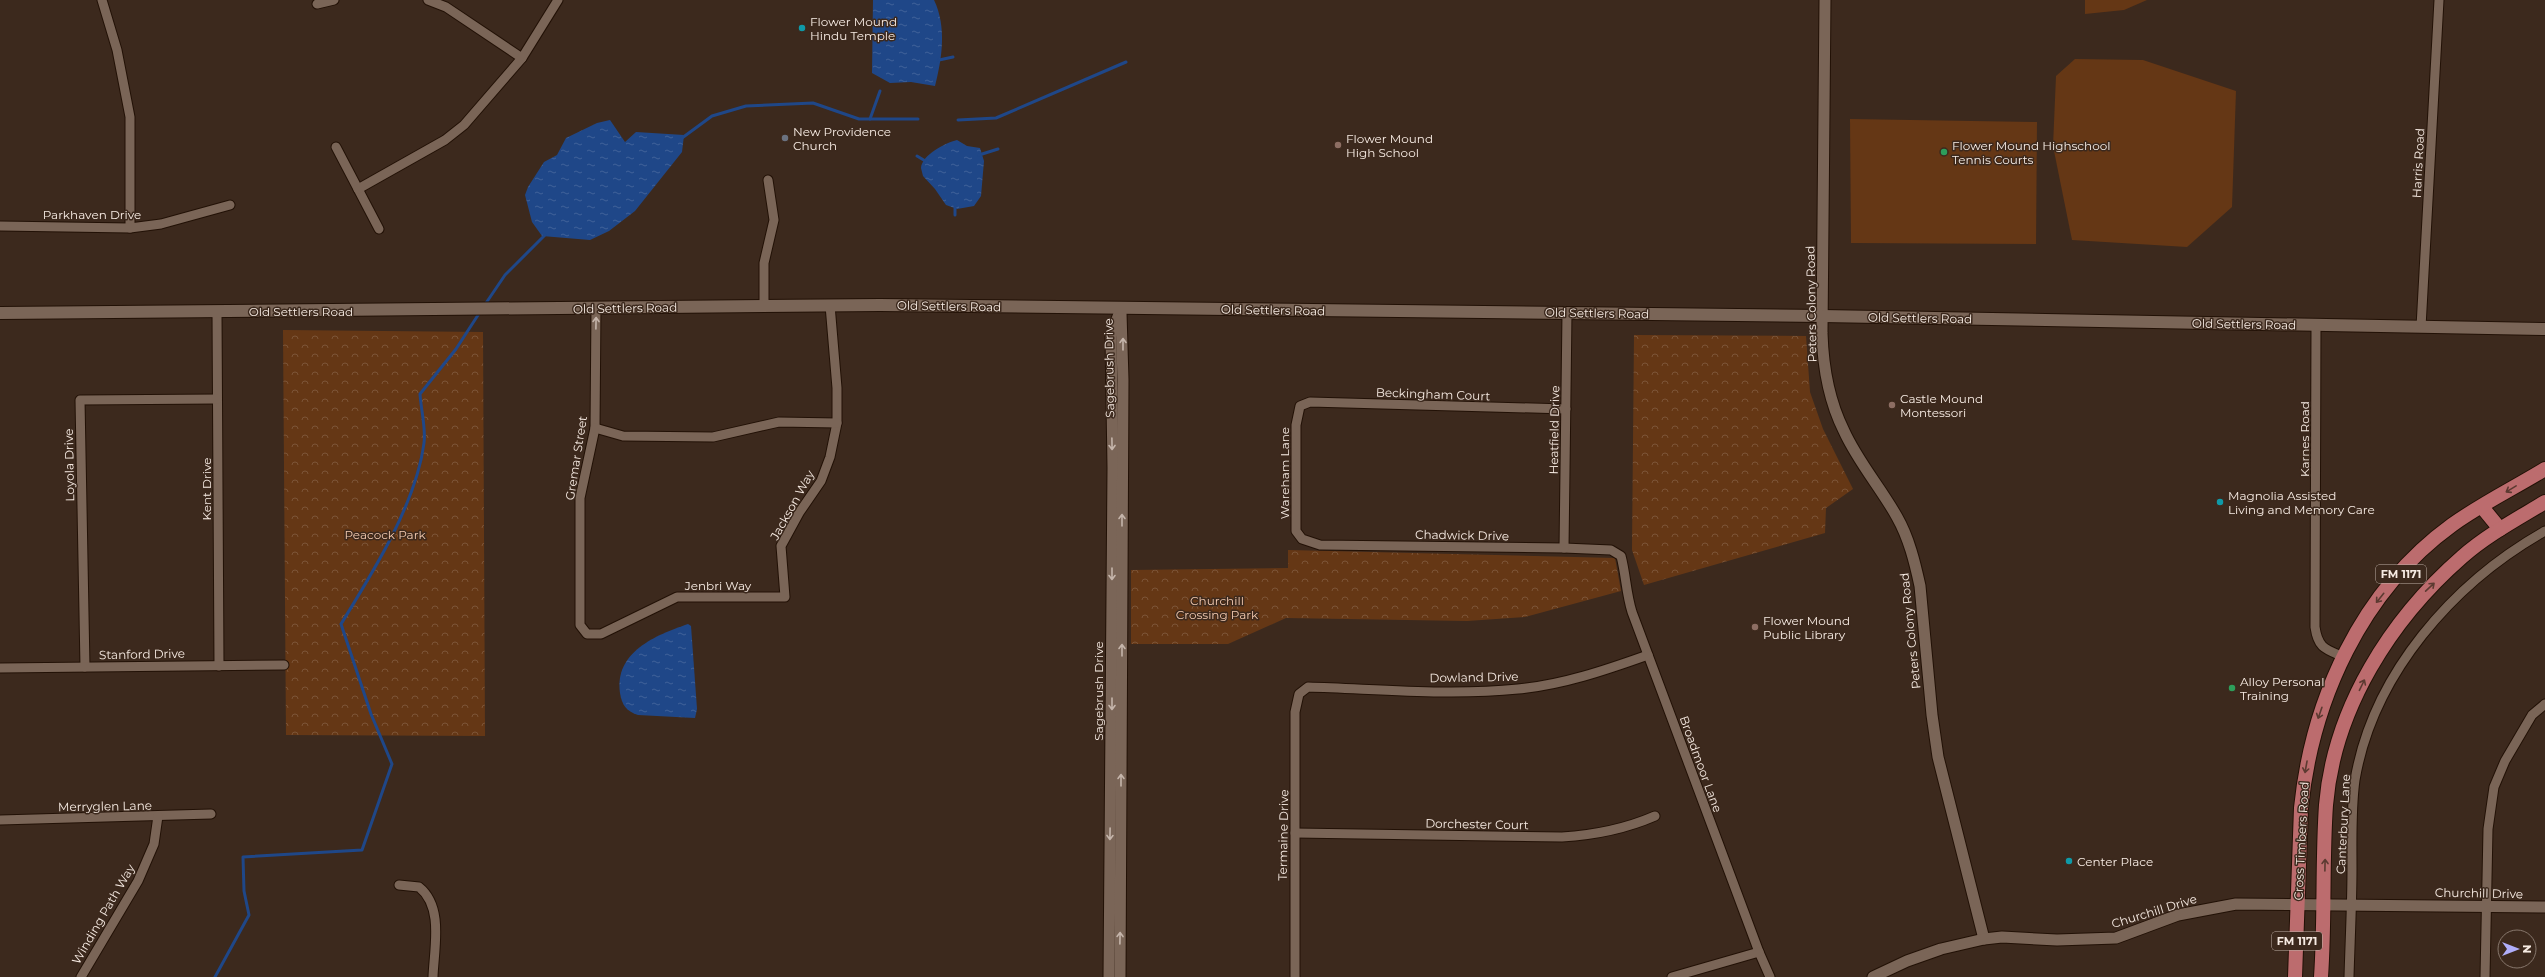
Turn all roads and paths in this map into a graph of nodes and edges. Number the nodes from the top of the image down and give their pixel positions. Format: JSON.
{"nodes":[{"id":1,"x":102,"y":0,"type":"edge"},
{"id":2,"x":334,"y":0,"type":"edge"},
{"id":3,"x":428,"y":0,"type":"edge"},
{"id":4,"x":558,"y":0,"type":"edge"},
{"id":5,"x":1825,"y":0,"type":"edge"},
{"id":6,"x":2439,"y":0,"type":"edge"},
{"id":7,"x":317,"y":4,"type":"dead end"},
{"id":8,"x":522,"y":58,"type":"junction"},
{"id":9,"x":336,"y":146,"type":"dead end"},
{"id":10,"x":768,"y":180,"type":"dead end"},
{"id":11,"x":358,"y":189,"type":"junction"},
{"id":12,"x":230,"y":205,"type":"dead end"},
{"id":13,"x":0,"y":226,"type":"edge"},
{"id":14,"x":130,"y":228,"type":"junction"},
{"id":15,"x":379,"y":229,"type":"dead end"},
{"id":16,"x":830,"y":305,"type":"junction"},
{"id":17,"x":764,"y":306,"type":"junction"},
{"id":18,"x":596,"y":308,"type":"junction"},
{"id":19,"x":1121,"y":308,"type":"junction"},
{"id":20,"x":217,"y":312,"type":"junction"},
{"id":21,"x":0,"y":313,"type":"edge"},
{"id":22,"x":1567,"y":313,"type":"junction"},
{"id":23,"x":1822,"y":316,"type":"junction"},
{"id":24,"x":2316,"y":325,"type":"junction"},
{"id":25,"x":2421,"y":327,"type":"junction"},
{"id":26,"x":2545,"y":329,"type":"edge"},
{"id":27,"x":217,"y":399,"type":"junction"},
{"id":28,"x":1300,"y":406,"type":"joint"},
{"id":29,"x":1566,"y":409,"type":"junction"},
{"id":30,"x":837,"y":423,"type":"junction"},
{"id":31,"x":595,"y":428,"type":"junction"},
{"id":32,"x":2545,"y":470,"type":"edge"},
{"id":33,"x":2545,"y":502,"type":"edge"},
{"id":34,"x":2482,"y":507,"type":"junction"},
{"id":35,"x":2500,"y":529,"type":"junction"},
{"id":36,"x":2545,"y":531,"type":"edge"},
{"id":37,"x":1302,"y":539,"type":"joint"},
{"id":38,"x":1564,"y":548,"type":"junction"},
{"id":39,"x":1621,"y":556,"type":"joint"},
{"id":40,"x":785,"y":597,"type":"joint"},
{"id":41,"x":587,"y":634,"type":"joint"},
{"id":42,"x":1648,"y":655,"type":"junction"},
{"id":43,"x":2344,"y":657,"type":"junction"},
{"id":44,"x":284,"y":665,"type":"dead end"},
{"id":45,"x":219,"y":666,"type":"junction"},
{"id":46,"x":85,"y":667,"type":"junction"},
{"id":47,"x":0,"y":668,"type":"edge"},
{"id":48,"x":1299,"y":694,"type":"joint"},
{"id":49,"x":2545,"y":704,"type":"edge"},
{"id":50,"x":1116,"y":738,"type":"junction"},
{"id":51,"x":211,"y":814,"type":"dead end"},
{"id":52,"x":158,"y":816,"type":"junction"},
{"id":53,"x":1655,"y":816,"type":"dead end"},
{"id":54,"x":0,"y":820,"type":"edge"},
{"id":55,"x":1295,"y":833,"type":"junction"},
{"id":56,"x":399,"y":885,"type":"dead end"},
{"id":57,"x":2298,"y":904,"type":"junction"},
{"id":58,"x":2324,"y":904,"type":"junction"},
{"id":59,"x":2352,"y":905,"type":"junction"},
{"id":60,"x":2487,"y":905,"type":"junction"},
{"id":61,"x":2545,"y":907,"type":"edge"},
{"id":62,"x":1984,"y":939,"type":"junction"},
{"id":63,"x":1759,"y":952,"type":"junction"},
{"id":64,"x":81,"y":977,"type":"edge"},
{"id":65,"x":433,"y":977,"type":"edge"},
{"id":66,"x":1109,"y":977,"type":"edge"},
{"id":67,"x":1120,"y":977,"type":"edge"},
{"id":68,"x":1295,"y":977,"type":"edge"},
{"id":69,"x":1672,"y":977,"type":"edge"},
{"id":70,"x":1770,"y":977,"type":"edge"},
{"id":71,"x":1873,"y":977,"type":"edge"},
{"id":72,"x":2295,"y":977,"type":"edge"},
{"id":73,"x":2321,"y":977,"type":"edge"},
{"id":74,"x":2349,"y":977,"type":"edge"},
{"id":75,"x":2485,"y":977,"type":"edge"}],
"edges":[{"from":1,"to":14,"type":"street"},
{"from":2,"to":7,"type":"street"},
{"from":3,"to":8,"type":"street"},
{"from":4,"to":8,"type":"street"},
{"from":5,"to":23,"type":"street","name":"Peters Colony Road"},
{"from":6,"to":25,"type":"street","name":"Harris Road"},
{"from":8,"to":11,"type":"street"},
{"from":9,"to":11,"type":"street"},
{"from":10,"to":17,"type":"street"},
{"from":11,"to":15,"type":"street"},
{"from":12,"to":14,"type":"street","name":"Parkhaven Drive"},
{"from":13,"to":14,"type":"street","name":"Parkhaven Drive"},
{"from":16,"to":17,"type":"main road","name":"Old Settlers Road"},
{"from":16,"to":19,"type":"main road","name":"Old Settlers Road"},
{"from":16,"to":30,"type":"street","name":"Jackson Way"},
{"from":17,"to":18,"type":"main road","name":"Old Settlers Road"},
{"from":18,"to":20,"type":"main road","name":"Old Settlers Road"},
{"from":31,"to":18,"type":"street","name":"Gremar Street","one_way":true},
{"from":19,"to":22,"type":"main road","name":"Old Settlers Road"},
{"from":19,"to":50,"type":"street","name":"Sagebrush Drive"},
{"from":20,"to":21,"type":"main road","name":"Old Settlers Road"},
{"from":20,"to":27,"type":"street","name":"Kent Drive"},
{"from":22,"to":23,"type":"main road","name":"Old Settlers Road"},
{"from":22,"to":29,"type":"street","name":"Heatfield Drive"},
{"from":23,"to":24,"type":"main road","name":"Old Settlers Road"},
{"from":23,"to":62,"type":"street","name":"Peters Colony Road"},
{"from":24,"to":25,"type":"main road","name":"Old Settlers Road"},
{"from":24,"to":43,"type":"street","name":"Karnes Road"},
{"from":25,"to":26,"type":"main road","name":"Old Settlers Road"},
{"from":27,"to":45,"type":"street","name":"Kent Drive"},
{"from":27,"to":46,"type":"street","name":"Loyola Drive"},
{"from":28,"to":29,"type":"street","name":"Beckingham Court"},
{"from":28,"to":37,"type":"street","name":"Wareham Lane"},
{"from":29,"to":38,"type":"street","name":"Heatfield Drive"},
{"from":30,"to":31,"type":"street"},
{"from":30,"to":40,"type":"street","name":"Jackson Way"},
{"from":31,"to":41,"type":"street","name":"Gremar Street"},
{"from":32,"to":34,"type":"main road","name":"Cross Timbers Road","number":"FM 1171","one_way":true},
{"from":33,"to":35,"type":"main road","name":"Cross Timbers Road","number":"FM 1171"},
{"from":34,"to":35,"type":"main road"},
{"from":34,"to":43,"type":"main road","name":"Cross Timbers Road","number":"FM 1171","one_way":true},
{"from":58,"to":35,"type":"main road","name":"Cross Timbers Road","number":"FM 1171","one_way":true},
{"from":36,"to":59,"type":"street","name":"Canterbury Lane"},
{"from":37,"to":38,"type":"street","name":"Chadwick Drive"},
{"from":38,"to":39,"type":"street","name":"Chadwick Drive"},
{"from":39,"to":42,"type":"street","name":"Broadmoor Lane"},
{"from":40,"to":41,"type":"street","name":"Jenbri Way"},
{"from":42,"to":48,"type":"street","name":"Dowland Drive"},
{"from":42,"to":63,"type":"street","name":"Broadmoor Lane"},
{"from":43,"to":57,"type":"main road","name":"Cross Timbers Road","number":"FM 1171","one_way":true},
{"from":44,"to":45,"type":"street","name":"Stanford Drive"},
{"from":45,"to":46,"type":"street","name":"Stanford Drive"},
{"from":46,"to":47,"type":"street","name":"Stanford Drive"},
{"from":48,"to":55,"type":"street","name":"Termaine Drive"},
{"from":49,"to":60,"type":"street"},
{"from":50,"to":66,"type":"street","name":"Sagebrush Drive","one_way":true},
{"from":67,"to":50,"type":"street","name":"Sagebrush Drive","one_way":true},
{"from":51,"to":52,"type":"street","name":"Merryglen Lane"},
{"from":52,"to":54,"type":"street","name":"Merryglen Lane"},
{"from":52,"to":64,"type":"street","name":"Winding Path Way"},
{"from":53,"to":55,"type":"street","name":"Dorchester Court"},
{"from":55,"to":68,"type":"street","name":"Termaine Drive"},
{"from":56,"to":65,"type":"street"},
{"from":57,"to":58,"type":"street","name":"Churchill Drive"},
{"from":57,"to":62,"type":"street","name":"Churchill Drive"},
{"from":57,"to":72,"type":"main road","name":"Cross Timbers Road","number":"FM 1171"},
{"from":58,"to":59,"type":"street","name":"Churchill Drive"},
{"from":58,"to":73,"type":"main road","name":"Cross Timbers Road","number":"FM 1171"},
{"from":59,"to":60,"type":"street","name":"Churchill Drive"},
{"from":59,"to":74,"type":"street","name":"Canterbury Lane"},
{"from":60,"to":61,"type":"street","name":"Churchill Drive"},
{"from":60,"to":75,"type":"street"},
{"from":62,"to":71,"type":"street","name":"Churchill Drive"},
{"from":63,"to":69,"type":"street"},
{"from":63,"to":70,"type":"street","name":"Broadmoor Lane"}]}
